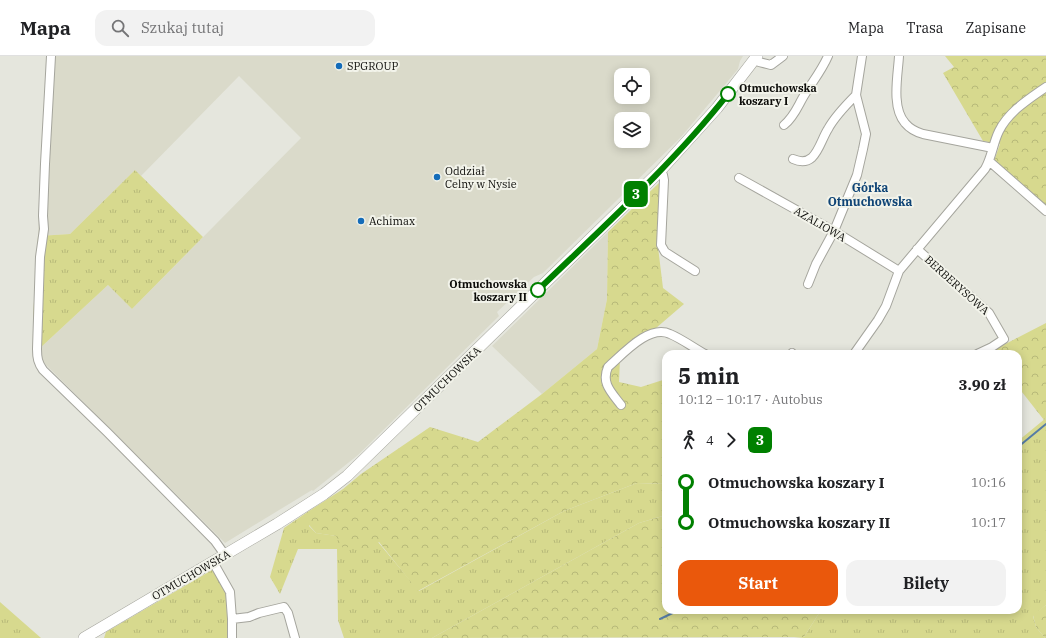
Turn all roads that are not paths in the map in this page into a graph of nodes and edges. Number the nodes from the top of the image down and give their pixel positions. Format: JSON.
{"nodes":[{"id":1,"x":51,"y":56,"type":"edge"},
{"id":2,"x":783,"y":56,"type":"edge"},
{"id":3,"x":828,"y":56,"type":"edge"},
{"id":4,"x":862,"y":56,"type":"edge"},
{"id":5,"x":899,"y":56,"type":"edge"},
{"id":6,"x":756,"y":57,"type":"edge"},
{"id":7,"x":1046,"y":87,"type":"edge"},
{"id":8,"x":856,"y":95,"type":"junction"},
{"id":9,"x":784,"y":125,"type":"dead end"},
{"id":10,"x":993,"y":148,"type":"junction"},
{"id":11,"x":793,"y":159,"type":"dead end"},
{"id":12,"x":989,"y":161,"type":"junction"},
{"id":13,"x":660,"y":171,"type":"junction"},
{"id":14,"x":739,"y":178,"type":"dead end"},
{"id":15,"x":1046,"y":211,"type":"edge"},
{"id":16,"x":834,"y":231,"type":"junction"},
{"id":17,"x":917,"y":249,"type":"junction"},
{"id":18,"x":696,"y":271,"type":"dead end"},
{"id":19,"x":899,"y":271,"type":"junction"},
{"id":20,"x":808,"y":284,"type":"dead end"},
{"id":21,"x":698,"y":350,"type":"edge"},
{"id":22,"x":857,"y":350,"type":"edge"},
{"id":23,"x":986,"y":350,"type":"edge"},
{"id":24,"x":621,"y":405,"type":"dead end"},
{"id":25,"x":225,"y":555,"type":"junction"},
{"id":26,"x":213,"y":562,"type":"junction"},
{"id":27,"x":232,"y":619,"type":"junction"},
{"id":28,"x":90,"y":636,"type":"edge"},
{"id":29,"x":232,"y":638,"type":"edge"},
{"id":30,"x":296,"y":638,"type":"edge"}],
"edges":[{"from":1,"to":25,"type":"street"},
{"from":2,"to":6,"type":"street"},
{"from":3,"to":9,"type":"street"},
{"from":4,"to":8,"type":"street"},
{"from":5,"to":10,"type":"street"},
{"from":6,"to":13,"type":"main road","name":"OTMUCHOWSKA"},
{"from":7,"to":10,"type":"street","name":"BERBERYSOWA"},
{"from":8,"to":11,"type":"street"},
{"from":8,"to":16,"type":"street"},
{"from":10,"to":12,"type":"street","name":"BERBERYSOWA"},
{"from":12,"to":15,"type":"street"},
{"from":12,"to":17,"type":"street","name":"BERBERYSOWA"},
{"from":13,"to":18,"type":"street"},
{"from":13,"to":25,"type":"main road","name":"OTMUCHOWSKA"},
{"from":14,"to":16,"type":"street","name":"AZALIOWA"},
{"from":16,"to":19,"type":"street","name":"AZALIOWA"},
{"from":16,"to":20,"type":"street"},
{"from":17,"to":19,"type":"street","name":"BERBERYSOWA"},
{"from":17,"to":23,"type":"street","name":"BERBERYSOWA"},
{"from":19,"to":22,"type":"street","name":"BERBERYSOWA"},
{"from":21,"to":24,"type":"street"},
{"from":25,"to":26,"type":"main road","name":"OTMUCHOWSKA"},
{"from":26,"to":27,"type":"street"},
{"from":26,"to":28,"type":"main road","name":"OTMUCHOWSKA"},
{"from":27,"to":29,"type":"street"},
{"from":27,"to":30,"type":"street"}]}
